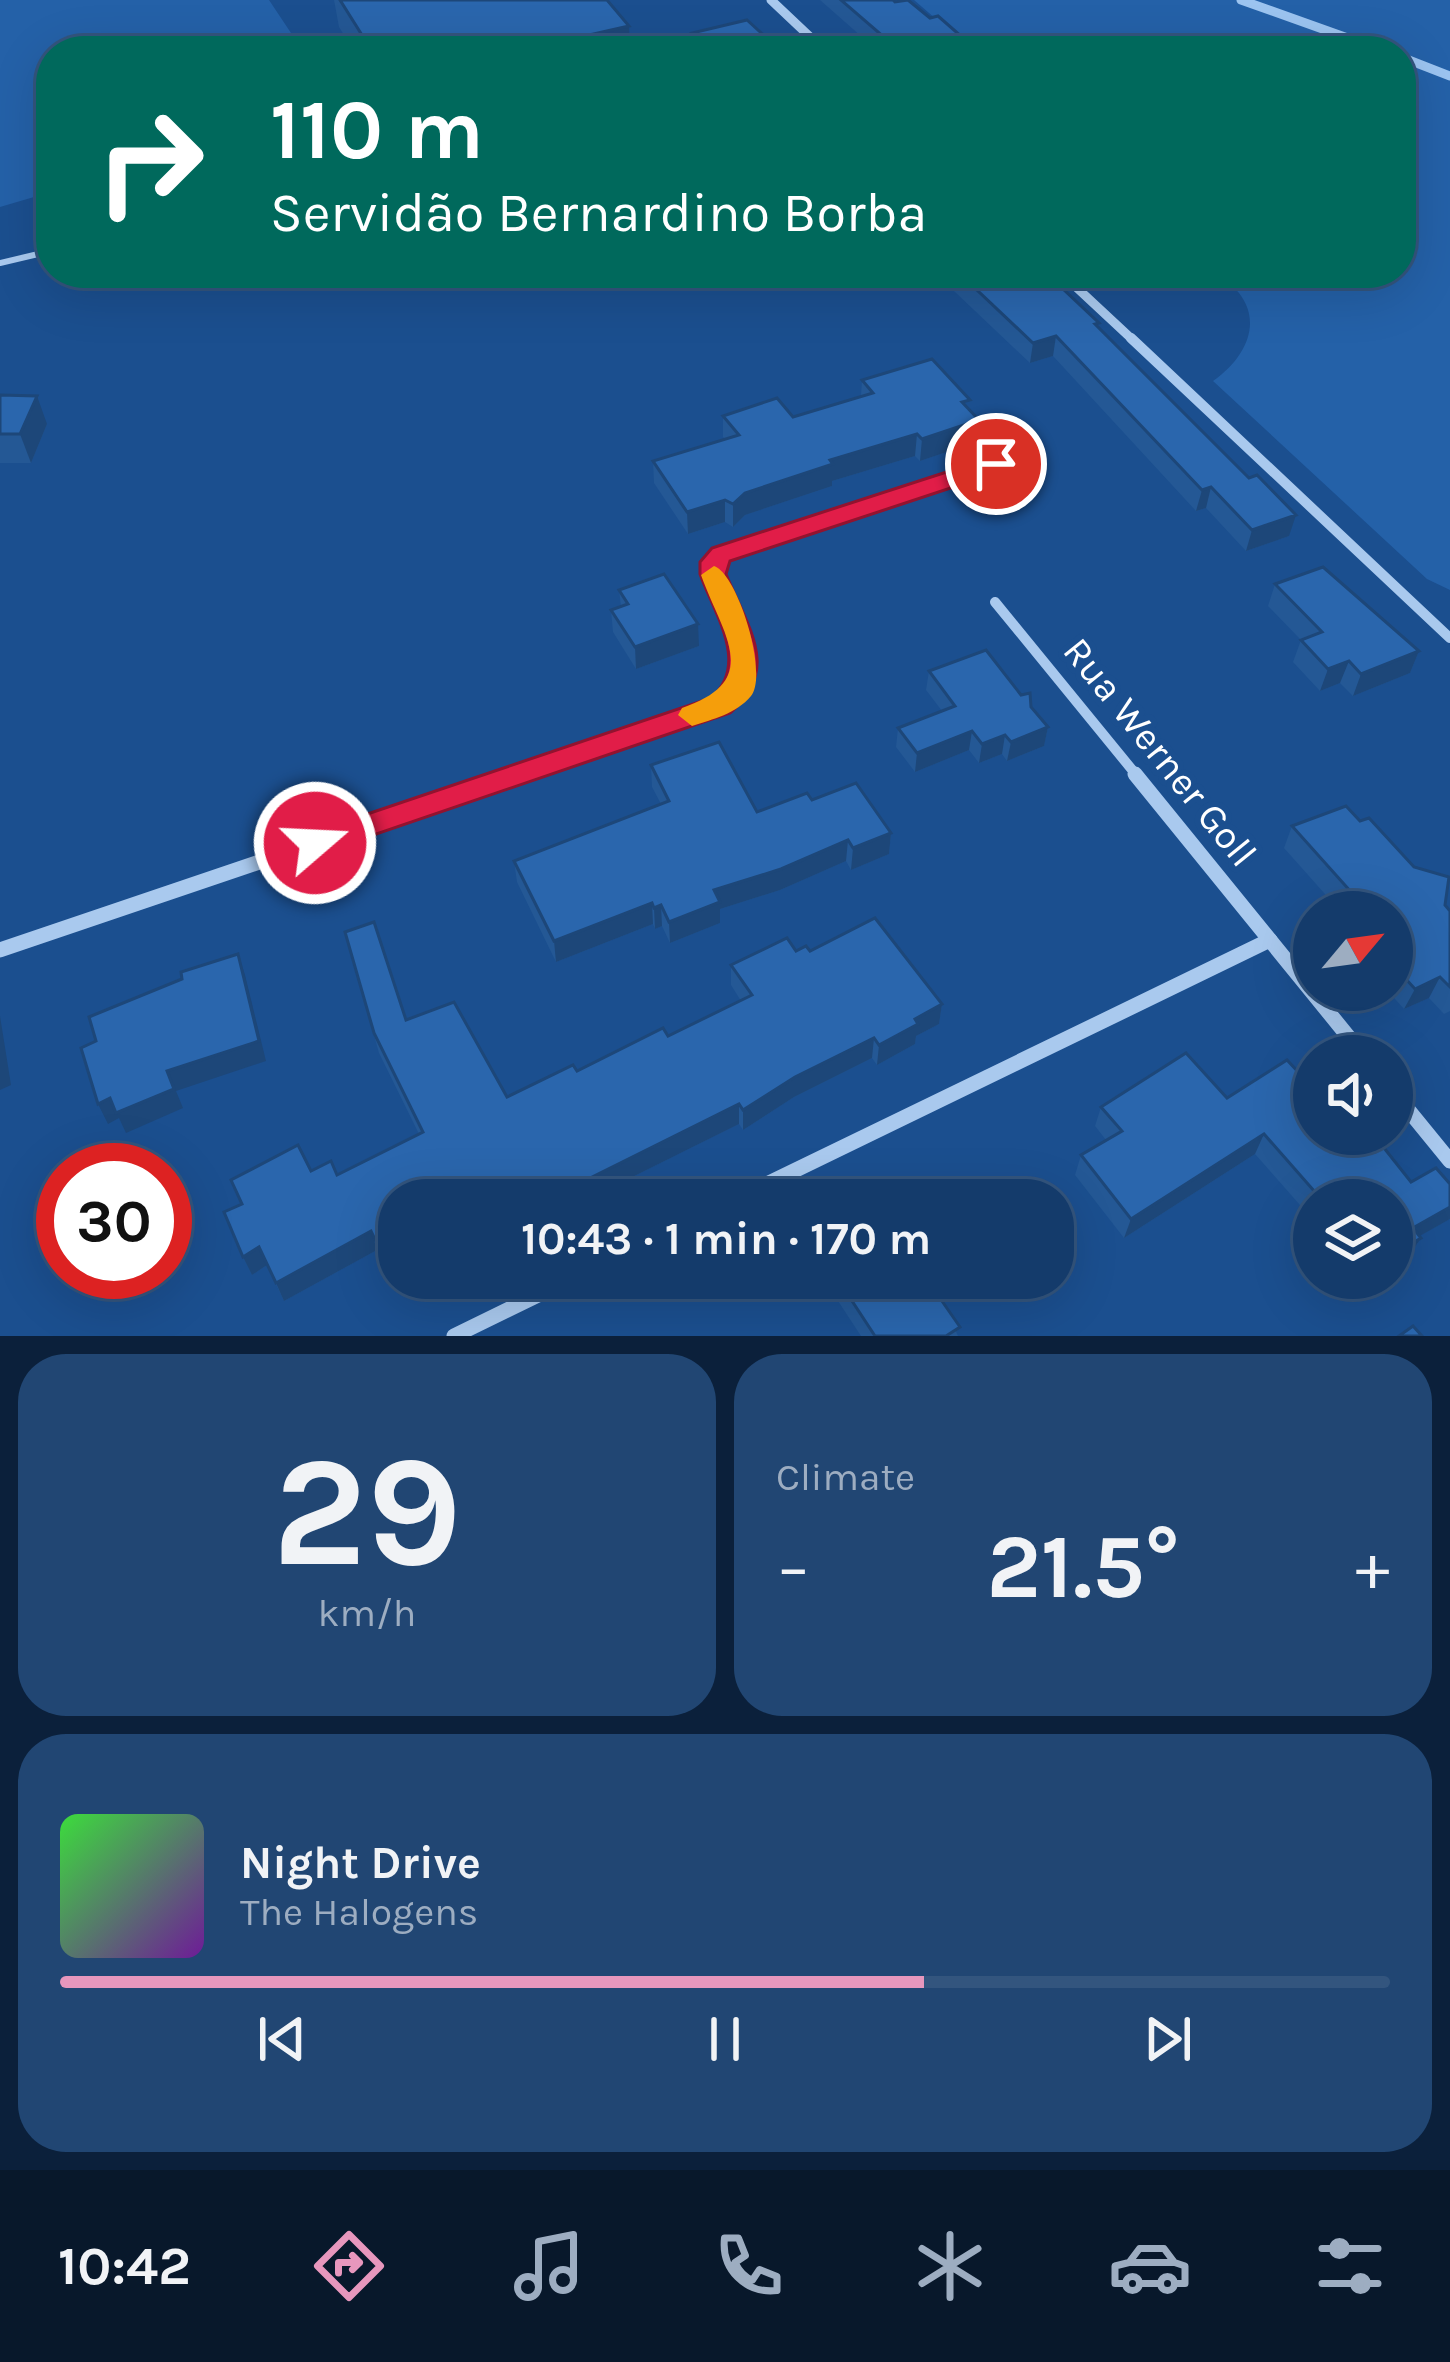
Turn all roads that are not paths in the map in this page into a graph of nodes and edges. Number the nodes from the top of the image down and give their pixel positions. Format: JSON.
{"nodes":[{"id":1,"x":771,"y":0,"type":"edge"},
{"id":2,"x":809,"y":36,"type":"edge"},
{"id":3,"x":36,"y":255,"type":"edge"},
{"id":4,"x":0,"y":263,"type":"edge"},
{"id":5,"x":1077,"y":288,"type":"edge"},
{"id":6,"x":996,"y":464,"type":"dead end"},
{"id":7,"x":994,"y":602,"type":"dead end"},
{"id":8,"x":1450,"y":638,"type":"edge"},
{"id":9,"x":1270,"y":940,"type":"junction"},
{"id":10,"x":0,"y":950,"type":"edge"},
{"id":11,"x":1347,"y":1035,"type":"edge"},
{"id":12,"x":1413,"y":1116,"type":"edge"},
{"id":13,"x":1450,"y":1161,"type":"edge"},
{"id":14,"x":777,"y":1179,"type":"edge"},
{"id":15,"x":530,"y":1299,"type":"edge"},
{"id":16,"x":454,"y":1336,"type":"edge"}],
"edges":[{"from":1,"to":2,"type":"street"},
{"from":3,"to":4,"type":"lane"},
{"from":5,"to":8,"type":"street"},
{"from":6,"to":10,"type":"street"},
{"from":7,"to":9,"type":"street","name":"Rua Werner Goll"},
{"from":9,"to":11,"type":"street","name":"Rua Werner Goll"},
{"from":9,"to":14,"type":"street"},
{"from":12,"to":13,"type":"street"},
{"from":15,"to":16,"type":"street"}]}
